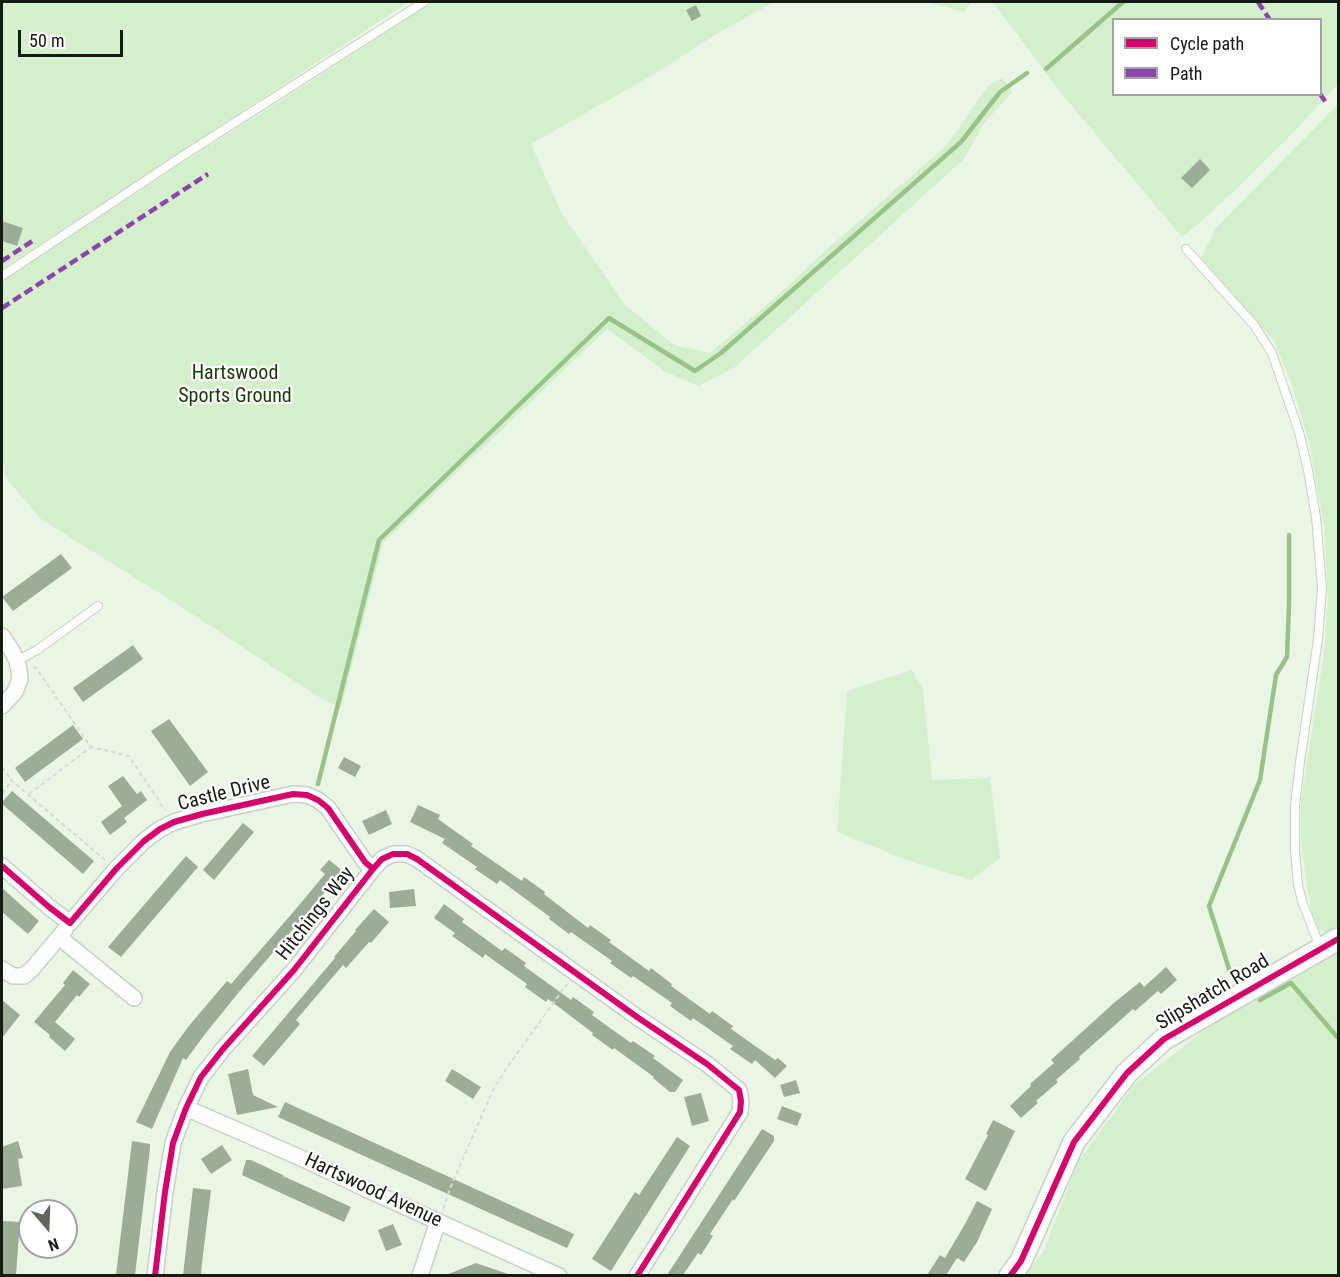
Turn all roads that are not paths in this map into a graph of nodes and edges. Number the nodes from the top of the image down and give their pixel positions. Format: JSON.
{"nodes":[{"id":1,"x":424,"y":2,"type":"edge"},
{"id":2,"x":1186,"y":249,"type":"dead end"},
{"id":3,"x":2,"y":276,"type":"edge"},
{"id":4,"x":98,"y":606,"type":"dead end"},
{"id":5,"x":2,"y":636,"type":"edge"},
{"id":6,"x":17,"y":661,"type":"junction"},
{"id":7,"x":2,"y":706,"type":"edge"},
{"id":8,"x":2,"y":866,"type":"edge"},
{"id":9,"x":373,"y":869,"type":"junction"},
{"id":10,"x":70,"y":923,"type":"junction"},
{"id":11,"x":60,"y":938,"type":"junction"},
{"id":12,"x":1330,"y":943,"type":"edge"},
{"id":13,"x":2,"y":969,"type":"edge"},
{"id":14,"x":134,"y":998,"type":"dead end"},
{"id":15,"x":186,"y":1108,"type":"junction"},
{"id":16,"x":438,"y":1221,"type":"junction"},
{"id":17,"x":155,"y":1275,"type":"edge"},
{"id":18,"x":420,"y":1275,"type":"edge"},
{"id":19,"x":559,"y":1275,"type":"edge"},
{"id":20,"x":637,"y":1275,"type":"edge"},
{"id":21,"x":1010,"y":1275,"type":"edge"}],
"edges":[{"from":1,"to":3,"type":"lane"},
{"from":2,"to":12,"type":"lane"},
{"from":4,"to":6,"type":"lane"},
{"from":5,"to":6,"type":"street"},
{"from":6,"to":7,"type":"street"},
{"from":8,"to":10,"type":"street"},
{"from":9,"to":10,"type":"street","name":"Castle Drive"},
{"from":9,"to":15,"type":"street","name":"Hitchings Way"},
{"from":9,"to":20,"type":"street","name":"Hitchings Way"},
{"from":10,"to":11,"type":"street","name":"Castle Drive"},
{"from":11,"to":13,"type":"street","name":"Castle Drive"},
{"from":11,"to":14,"type":"street"},
{"from":12,"to":21,"type":"street","name":"Slipshatch Road"},
{"from":15,"to":16,"type":"street","name":"Hartswood Avenue"},
{"from":15,"to":17,"type":"street","name":"Hitchings Way"},
{"from":16,"to":18,"type":"street"},
{"from":16,"to":19,"type":"street","name":"Hartswood Avenue"}]}
